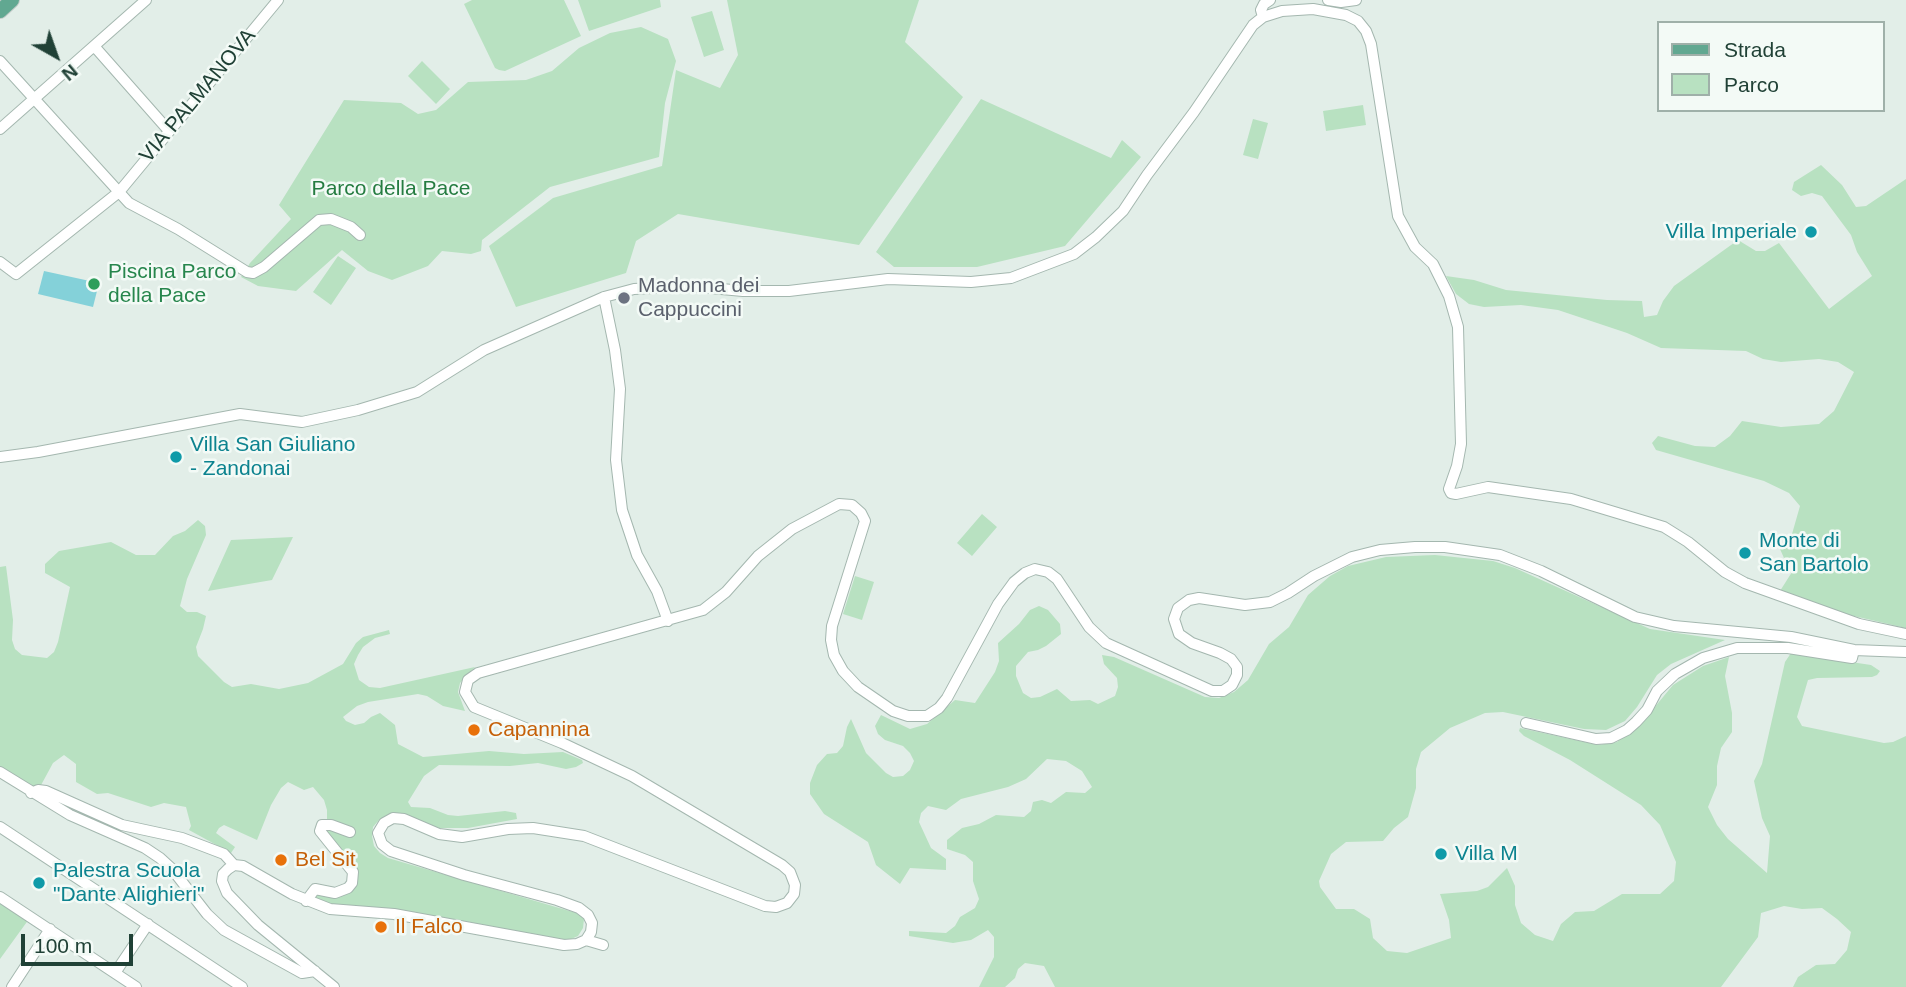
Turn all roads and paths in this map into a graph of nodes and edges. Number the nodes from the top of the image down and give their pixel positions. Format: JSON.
{"nodes":[{"id":1,"x":12,"y":0,"type":"edge"},
{"id":2,"x":145,"y":0,"type":"edge"},
{"id":3,"x":278,"y":0,"type":"edge"},
{"id":4,"x":1270,"y":0,"type":"edge"},
{"id":5,"x":1328,"y":0,"type":"edge"},
{"id":6,"x":1356,"y":0,"type":"edge"},
{"id":7,"x":0,"y":11,"type":"edge"},
{"id":8,"x":1263,"y":17,"type":"junction"},
{"id":9,"x":94,"y":46,"type":"junction"},
{"id":10,"x":0,"y":61,"type":"edge"},
{"id":11,"x":34,"y":99,"type":"junction"},
{"id":12,"x":0,"y":129,"type":"edge"},
{"id":13,"x":169,"y":131,"type":"junction"},
{"id":14,"x":119,"y":192,"type":"junction"},
{"id":15,"x":360,"y":235,"type":"dead end"},
{"id":16,"x":0,"y":262,"type":"edge"},
{"id":17,"x":604,"y":297,"type":"junction"},
{"id":18,"x":0,"y":457,"type":"edge"},
{"id":19,"x":668,"y":621,"type":"junction"},
{"id":20,"x":1906,"y":634,"type":"edge"},
{"id":21,"x":1854,"y":650,"type":"junction"},
{"id":22,"x":1906,"y":652,"type":"edge"},
{"id":23,"x":1526,"y":723,"type":"dead end"},
{"id":24,"x":0,"y":772,"type":"edge"},
{"id":25,"x":31,"y":793,"type":"junction"},
{"id":26,"x":0,"y":827,"type":"edge"},
{"id":27,"x":350,"y":832,"type":"dead end"},
{"id":28,"x":234,"y":865,"type":"junction"},
{"id":29,"x":0,"y":897,"type":"edge"},
{"id":30,"x":306,"y":901,"type":"junction"},
{"id":31,"x":148,"y":924,"type":"junction"},
{"id":32,"x":50,"y":929,"type":"junction"},
{"id":33,"x":586,"y":940,"type":"junction"},
{"id":34,"x":603,"y":944,"type":"dead end"},
{"id":35,"x":315,"y":971,"type":"junction"},
{"id":36,"x":115,"y":973,"type":"junction"},
{"id":37,"x":12,"y":987,"type":"edge"},
{"id":38,"x":136,"y":987,"type":"edge"},
{"id":39,"x":242,"y":987,"type":"edge"},
{"id":40,"x":334,"y":987,"type":"edge"}],
"edges":[{"from":1,"to":7,"type":"main road"},
{"from":2,"to":9,"type":"street"},
{"from":3,"to":13,"type":"street","name":"VIA PALMANOVA"},
{"from":4,"to":8,"type":"street"},
{"from":5,"to":6,"type":"street"},
{"from":8,"to":17,"type":"street"},
{"from":8,"to":20,"type":"street"},
{"from":9,"to":11,"type":"street"},
{"from":9,"to":13,"type":"street"},
{"from":10,"to":11,"type":"street"},
{"from":11,"to":12,"type":"street"},
{"from":11,"to":14,"type":"street"},
{"from":13,"to":14,"type":"street","name":"VIA PALMANOVA"},
{"from":14,"to":15,"type":"street"},
{"from":14,"to":16,"type":"street","name":"VIA PALMANOVA"},
{"from":17,"to":18,"type":"street"},
{"from":17,"to":19,"type":"street"},
{"from":19,"to":21,"type":"street"},
{"from":19,"to":33,"type":"street"},
{"from":21,"to":22,"type":"street"},
{"from":21,"to":23,"type":"street"},
{"from":24,"to":25,"type":"street"},
{"from":25,"to":28,"type":"street"},
{"from":25,"to":35,"type":"street"},
{"from":26,"to":31,"type":"street"},
{"from":27,"to":30,"type":"street"},
{"from":28,"to":30,"type":"street"},
{"from":28,"to":35,"type":"street"},
{"from":29,"to":32,"type":"street"},
{"from":30,"to":33,"type":"street"},
{"from":31,"to":36,"type":"street"},
{"from":31,"to":39,"type":"street"},
{"from":32,"to":36,"type":"street"},
{"from":32,"to":37,"type":"street"},
{"from":33,"to":34,"type":"street"},
{"from":35,"to":40,"type":"street"},
{"from":36,"to":38,"type":"street"}]}
